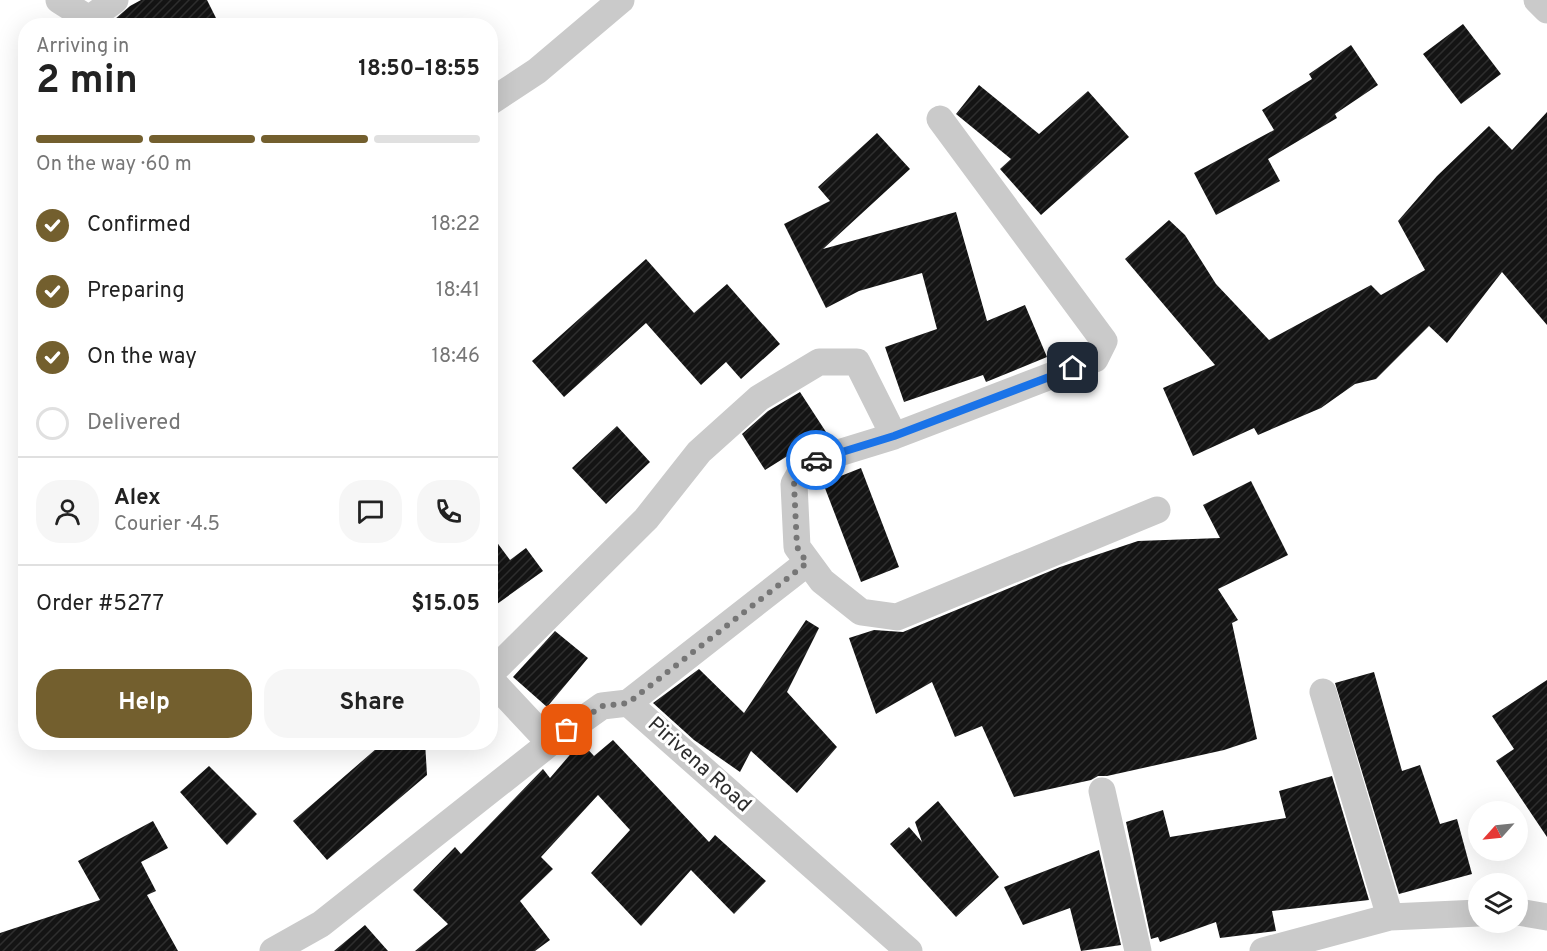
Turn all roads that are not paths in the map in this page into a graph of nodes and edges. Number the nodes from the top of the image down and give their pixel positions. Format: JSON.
{"nodes":[{"id":1,"x":59,"y":0,"type":"edge"},
{"id":2,"x":115,"y":0,"type":"edge"},
{"id":3,"x":621,"y":0,"type":"edge"},
{"id":4,"x":1537,"y":0,"type":"edge"},
{"id":5,"x":1547,"y":10,"type":"edge"},
{"id":6,"x":84,"y":18,"type":"edge"},
{"id":7,"x":95,"y":18,"type":"edge"},
{"id":8,"x":498,"y":97,"type":"edge"},
{"id":9,"x":940,"y":119,"type":"dead end"},
{"id":10,"x":894,"y":436,"type":"junction"},
{"id":11,"x":1157,"y":510,"type":"dead end"},
{"id":12,"x":807,"y":563,"type":"junction"},
{"id":13,"x":498,"y":666,"type":"edge"},
{"id":14,"x":498,"y":688,"type":"edge"},
{"id":15,"x":1323,"y":692,"type":"dead end"},
{"id":16,"x":628,"y":703,"type":"junction"},
{"id":17,"x":550,"y":743,"type":"junction"},
{"id":18,"x":1102,"y":791,"type":"dead end"},
{"id":19,"x":1468,"y":913,"type":"edge"},
{"id":20,"x":1528,"y":914,"type":"edge"},
{"id":21,"x":1390,"y":917,"type":"junction"},
{"id":22,"x":1547,"y":917,"type":"edge"},
{"id":23,"x":1309,"y":945,"type":"edge"},
{"id":24,"x":273,"y":951,"type":"edge"},
{"id":25,"x":909,"y":951,"type":"edge"},
{"id":26,"x":1138,"y":951,"type":"edge"},
{"id":27,"x":1263,"y":951,"type":"edge"}],
"edges":[{"from":1,"to":6,"type":"street"},
{"from":2,"to":7,"type":"street"},
{"from":3,"to":8,"type":"street"},
{"from":4,"to":5,"type":"street"},
{"from":9,"to":10,"type":"street"},
{"from":10,"to":12,"type":"street"},
{"from":10,"to":13,"type":"street"},
{"from":11,"to":12,"type":"street"},
{"from":12,"to":16,"type":"street"},
{"from":14,"to":17,"type":"street"},
{"from":15,"to":21,"type":"street"},
{"from":16,"to":17,"type":"street","name":"Pirivena Road"},
{"from":16,"to":25,"type":"street","name":"Pirivena Road"},
{"from":17,"to":24,"type":"street","name":"Pirivena Road"},
{"from":18,"to":26,"type":"street"},
{"from":19,"to":21,"type":"street"},
{"from":20,"to":22,"type":"street"},
{"from":21,"to":23,"type":"street"},
{"from":23,"to":27,"type":"street"}]}
